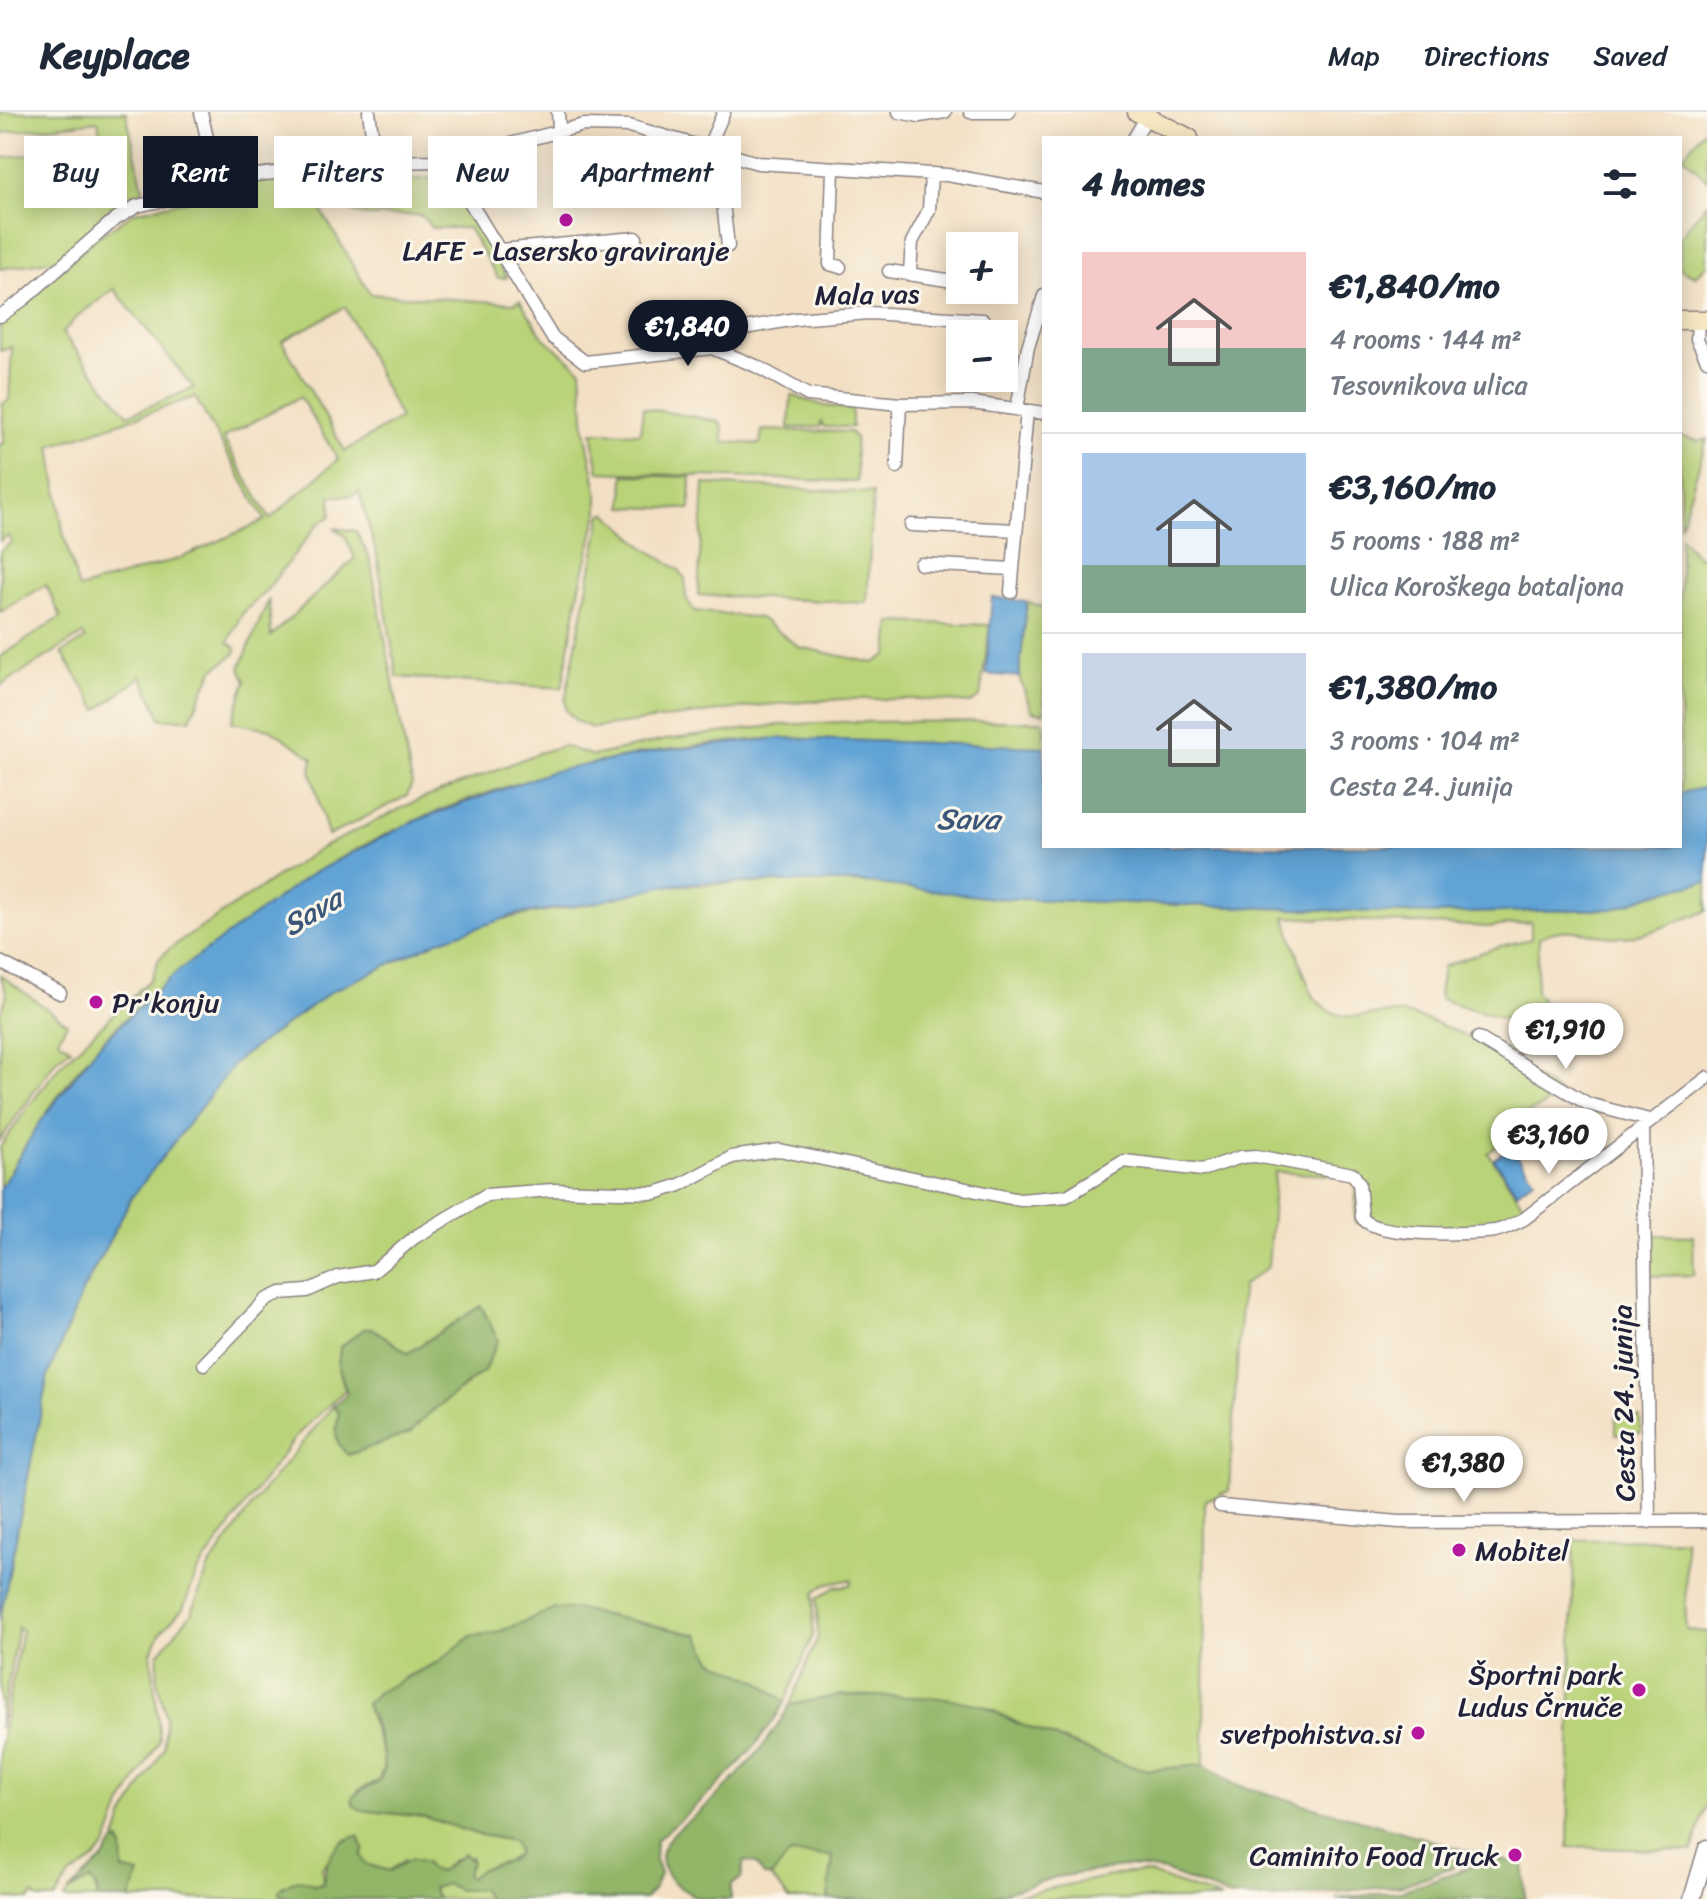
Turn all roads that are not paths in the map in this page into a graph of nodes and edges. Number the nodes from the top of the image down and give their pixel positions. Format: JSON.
{"nodes":[{"id":1,"x":201,"y":112,"type":"edge"},
{"id":2,"x":369,"y":112,"type":"edge"},
{"id":3,"x":558,"y":112,"type":"edge"},
{"id":4,"x":724,"y":112,"type":"edge"},
{"id":5,"x":899,"y":112,"type":"edge"},
{"id":6,"x":945,"y":112,"type":"edge"},
{"id":7,"x":970,"y":112,"type":"edge"},
{"id":8,"x":1009,"y":112,"type":"edge"},
{"id":9,"x":1154,"y":116,"type":"edge"},
{"id":10,"x":559,"y":129,"type":"junction"},
{"id":11,"x":207,"y":136,"type":"edge"},
{"id":12,"x":372,"y":136,"type":"edge"},
{"id":13,"x":534,"y":136,"type":"edge"},
{"id":14,"x":664,"y":136,"type":"edge"},
{"id":15,"x":716,"y":136,"type":"edge"},
{"id":16,"x":1136,"y":136,"type":"edge"},
{"id":17,"x":1186,"y":136,"type":"edge"},
{"id":18,"x":741,"y":158,"type":"edge"},
{"id":19,"x":833,"y":168,"type":"junction"},
{"id":20,"x":931,"y":174,"type":"junction"},
{"id":21,"x":1042,"y":192,"type":"edge"},
{"id":22,"x":143,"y":205,"type":"edge"},
{"id":23,"x":474,"y":208,"type":"edge"},
{"id":24,"x":722,"y":208,"type":"edge"},
{"id":25,"x":636,"y":238,"type":"dead end"},
{"id":26,"x":728,"y":246,"type":"dead end"},
{"id":27,"x":500,"y":250,"type":"junction"},
{"id":28,"x":840,"y":267,"type":"dead end"},
{"id":29,"x":889,"y":271,"type":"dead end"},
{"id":30,"x":910,"y":272,"type":"junction"},
{"id":31,"x":946,"y":279,"type":"edge"},
{"id":32,"x":1042,"y":302,"type":"edge"},
{"id":33,"x":0,"y":316,"type":"edge"},
{"id":34,"x":983,"y":320,"type":"dead end"},
{"id":35,"x":1695,"y":320,"type":"edge"},
{"id":36,"x":712,"y":348,"type":"junction"},
{"id":37,"x":1707,"y":360,"type":"edge"},
{"id":38,"x":900,"y":404,"type":"junction"},
{"id":39,"x":1022,"y":410,"type":"junction"},
{"id":40,"x":1042,"y":413,"type":"edge"},
{"id":41,"x":897,"y":467,"type":"dead end"},
{"id":42,"x":911,"y":525,"type":"dead end"},
{"id":43,"x":1016,"y":530,"type":"junction"},
{"id":44,"x":921,"y":564,"type":"dead end"},
{"id":45,"x":1012,"y":569,"type":"junction"},
{"id":46,"x":1011,"y":592,"type":"dead end"},
{"id":47,"x":0,"y":962,"type":"edge"},
{"id":48,"x":60,"y":993,"type":"dead end"},
{"id":49,"x":1478,"y":1038,"type":"dead end"},
{"id":50,"x":1707,"y":1078,"type":"edge"},
{"id":51,"x":1646,"y":1122,"type":"junction"},
{"id":52,"x":204,"y":1364,"type":"dead end"},
{"id":53,"x":1220,"y":1506,"type":"dead end"},
{"id":54,"x":1707,"y":1521,"type":"edge"},
{"id":55,"x":1649,"y":1522,"type":"junction"},
{"id":56,"x":1707,"y":1848,"type":"edge"},
{"id":57,"x":1692,"y":1899,"type":"edge"}],
"edges":[{"from":1,"to":11,"type":"street"},
{"from":2,"to":12,"type":"street"},
{"from":3,"to":10,"type":"street"},
{"from":4,"to":15,"type":"street"},
{"from":5,"to":6,"type":"street"},
{"from":7,"to":8,"type":"street"},
{"from":9,"to":16,"type":"street"},
{"from":9,"to":17,"type":"main road"},
{"from":10,"to":13,"type":"street"},
{"from":10,"to":14,"type":"street"},
{"from":18,"to":19,"type":"street"},
{"from":19,"to":20,"type":"street"},
{"from":19,"to":28,"type":"street"},
{"from":20,"to":21,"type":"street"},
{"from":20,"to":30,"type":"street","name":"Mala vas"},
{"from":22,"to":33,"type":"street"},
{"from":23,"to":27,"type":"street"},
{"from":24,"to":26,"type":"street"},
{"from":25,"to":27,"type":"street"},
{"from":27,"to":36,"type":"street"},
{"from":29,"to":30,"type":"street","name":"Mala vas"},
{"from":30,"to":31,"type":"street","name":"Mala vas"},
{"from":32,"to":39,"type":"street"},
{"from":34,"to":36,"type":"street","name":"Mala vas"},
{"from":35,"to":37,"type":"street"},
{"from":36,"to":38,"type":"street"},
{"from":38,"to":39,"type":"street"},
{"from":38,"to":41,"type":"street"},
{"from":39,"to":40,"type":"street"},
{"from":39,"to":43,"type":"street"},
{"from":42,"to":43,"type":"street"},
{"from":43,"to":45,"type":"street"},
{"from":44,"to":45,"type":"street"},
{"from":45,"to":46,"type":"street"},
{"from":47,"to":48,"type":"street"},
{"from":49,"to":51,"type":"street"},
{"from":50,"to":51,"type":"street"},
{"from":51,"to":52,"type":"street"},
{"from":51,"to":55,"type":"street","name":"Cesta 24. junija"},
{"from":53,"to":55,"type":"street","name":"Cesta 24. junija"},
{"from":54,"to":55,"type":"street","name":"Cesta 24. junija"},
{"from":56,"to":57,"type":"street"}]}
